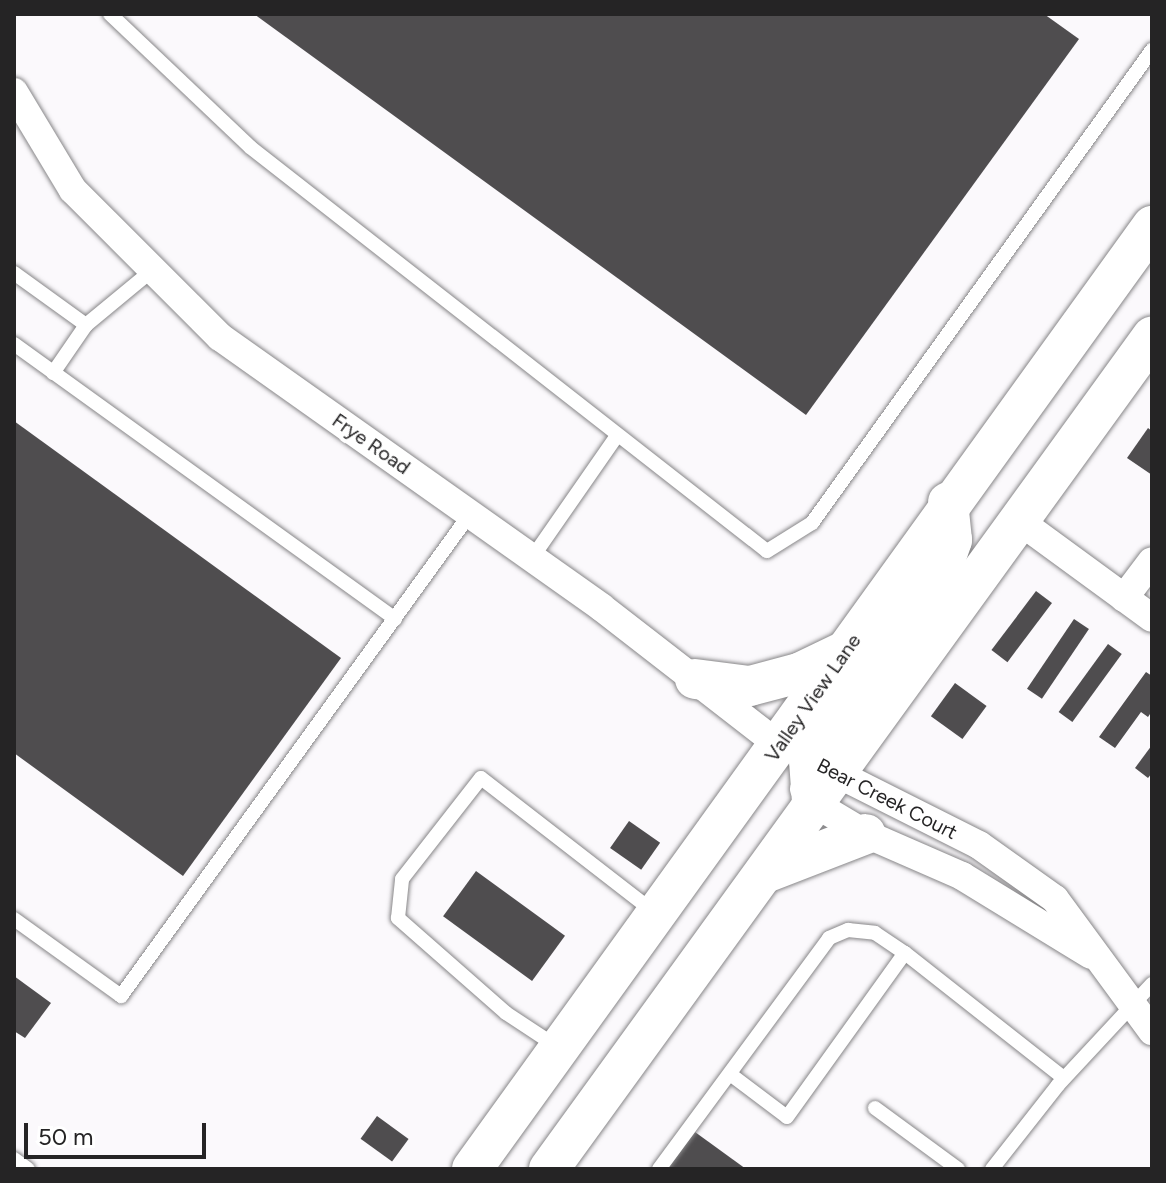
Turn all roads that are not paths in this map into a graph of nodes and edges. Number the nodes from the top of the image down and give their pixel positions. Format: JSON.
{"nodes":[{"id":1,"x":110,"y":14,"type":"edge"},
{"id":2,"x":1152,"y":50,"type":"edge"},
{"id":3,"x":14,"y":92,"type":"edge"},
{"id":4,"x":1152,"y":226,"type":"edge"},
{"id":5,"x":150,"y":272,"type":"junction"},
{"id":6,"x":14,"y":273,"type":"edge"},
{"id":7,"x":86,"y":325,"type":"junction"},
{"id":8,"x":1152,"y":337,"type":"edge"},
{"id":9,"x":14,"y":344,"type":"edge"},
{"id":10,"x":53,"y":373,"type":"junction"},
{"id":11,"x":616,"y":437,"type":"junction"},
{"id":12,"x":948,"y":502,"type":"junction"},
{"id":13,"x":470,"y":514,"type":"junction"},
{"id":14,"x":1018,"y":520,"type":"junction"},
{"id":15,"x":532,"y":558,"type":"junction"},
{"id":16,"x":1152,"y":561,"type":"edge"},
{"id":17,"x":1124,"y":598,"type":"junction"},
{"id":18,"x":1152,"y":618,"type":"edge"},
{"id":19,"x":395,"y":619,"type":"junction"},
{"id":20,"x":846,"y":650,"type":"junction"},
{"id":21,"x":695,"y":679,"type":"junction"},
{"id":22,"x":809,"y":770,"type":"junction"},
{"id":23,"x":866,"y":834,"type":"junction"},
{"id":24,"x":758,"y":877,"type":"junction"},
{"id":25,"x":657,"y":915,"type":"junction"},
{"id":26,"x":14,"y":919,"type":"edge"},
{"id":27,"x":905,"y":953,"type":"junction"},
{"id":28,"x":1091,"y":955,"type":"junction"},
{"id":29,"x":1152,"y":984,"type":"edge"},
{"id":30,"x":1131,"y":1005,"type":"junction"},
{"id":31,"x":1152,"y":1031,"type":"edge"},
{"id":32,"x":559,"y":1049,"type":"junction"},
{"id":33,"x":730,"y":1074,"type":"junction"},
{"id":34,"x":1064,"y":1078,"type":"junction"},
{"id":35,"x":875,"y":1108,"type":"dead end"},
{"id":36,"x":14,"y":1159,"type":"edge"},
{"id":37,"x":28,"y":1169,"type":"edge"},
{"id":38,"x":472,"y":1169,"type":"edge"},
{"id":39,"x":549,"y":1169,"type":"edge"},
{"id":40,"x":659,"y":1169,"type":"edge"},
{"id":41,"x":958,"y":1169,"type":"edge"},
{"id":42,"x":992,"y":1169,"type":"edge"}],
"edges":[{"from":1,"to":11,"type":"lane"},
{"from":2,"to":11,"type":"lane"},
{"from":3,"to":5,"type":"street","name":"Frye Road"},
{"from":4,"to":12,"type":"main road","name":"Valley View Lane"},
{"from":5,"to":7,"type":"lane"},
{"from":5,"to":13,"type":"street","name":"Frye Road"},
{"from":6,"to":7,"type":"lane"},
{"from":7,"to":10,"type":"lane"},
{"from":8,"to":14,"type":"main road","name":"Valley View Lane"},
{"from":9,"to":10,"type":"lane"},
{"from":10,"to":19,"type":"lane"},
{"from":11,"to":15,"type":"lane"},
{"from":12,"to":20,"type":"main road","name":"Valley View Lane"},
{"from":12,"to":22,"type":"main road"},
{"from":13,"to":15,"type":"street","name":"Frye Road"},
{"from":13,"to":19,"type":"lane"},
{"from":14,"to":17,"type":"street"},
{"from":14,"to":22,"type":"main road","name":"Valley View Lane"},
{"from":15,"to":21,"type":"street","name":"Frye Road"},
{"from":16,"to":17,"type":"street"},
{"from":17,"to":18,"type":"street"},
{"from":19,"to":26,"type":"lane"},
{"from":20,"to":21,"type":"main road"},
{"from":20,"to":22,"type":"main road","name":"Valley View Lane"},
{"from":21,"to":22,"type":"street","name":"Frye Road"},
{"from":22,"to":23,"type":"street","name":"Bear Creek Court"},
{"from":22,"to":24,"type":"main road","name":"Valley View Lane"},
{"from":22,"to":25,"type":"main road","name":"Valley View Lane"},
{"from":22,"to":28,"type":"street","name":"Bear Creek Court"},
{"from":23,"to":24,"type":"main road"},
{"from":23,"to":28,"type":"street","name":"Bear Creek Court"},
{"from":24,"to":39,"type":"main road","name":"Valley View Lane"},
{"from":25,"to":32,"type":"main road","name":"Valley View Lane"},
{"from":25,"to":32,"type":"lane"},
{"from":27,"to":33,"type":"lane"},
{"from":27,"to":33,"type":"lane"},
{"from":27,"to":34,"type":"lane"},
{"from":28,"to":30,"type":"street","name":"Bear Creek Court"},
{"from":29,"to":30,"type":"lane"},
{"from":30,"to":31,"type":"street","name":"Bear Creek Court"},
{"from":30,"to":34,"type":"lane"},
{"from":32,"to":38,"type":"main road","name":"Valley View Lane"},
{"from":33,"to":40,"type":"lane"},
{"from":34,"to":42,"type":"lane"},
{"from":35,"to":41,"type":"lane"},
{"from":36,"to":37,"type":"lane"}]}
